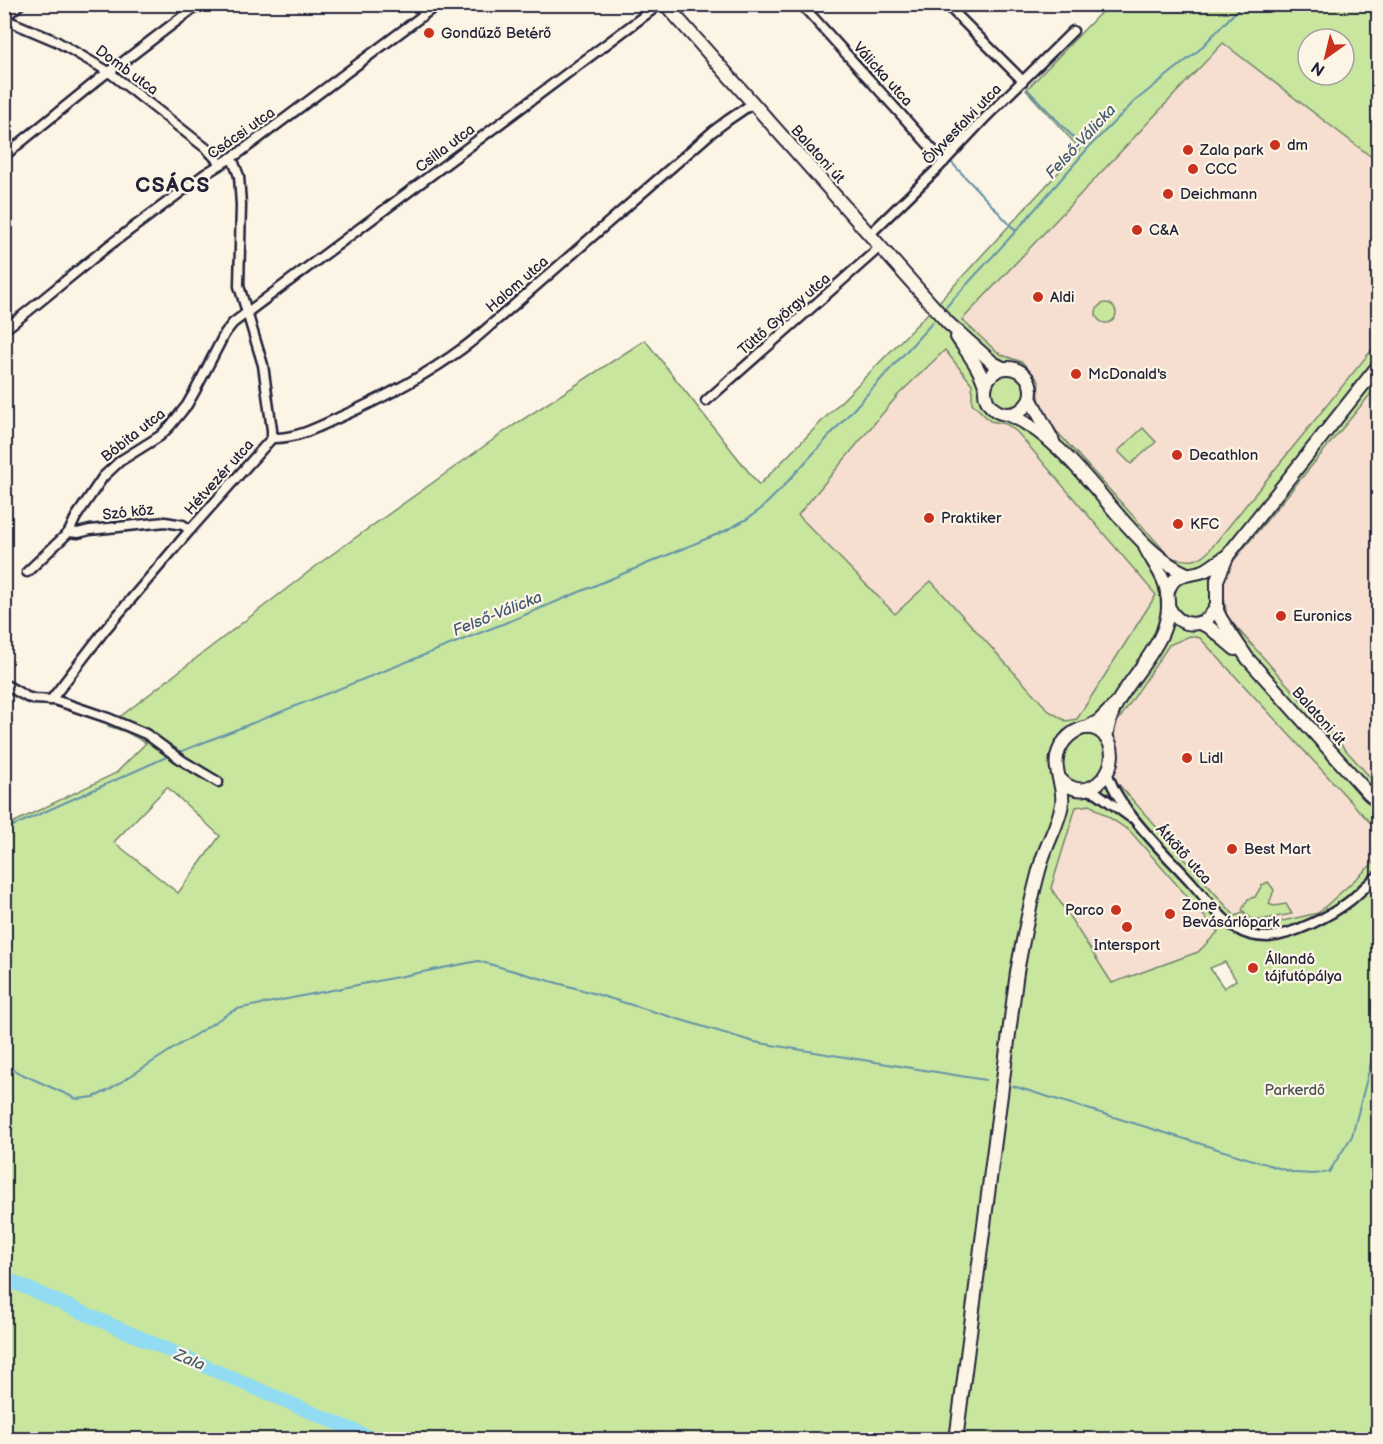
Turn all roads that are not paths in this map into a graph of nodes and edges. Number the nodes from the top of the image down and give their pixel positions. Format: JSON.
{"nodes":[{"id":1,"x":20,"y":4,"type":"edge"},
{"id":2,"x":199,"y":4,"type":"edge"},
{"id":3,"x":438,"y":4,"type":"edge"},
{"id":4,"x":660,"y":4,"type":"edge"},
{"id":5,"x":665,"y":4,"type":"edge"},
{"id":6,"x":801,"y":4,"type":"edge"},
{"id":7,"x":946,"y":4,"type":"edge"},
{"id":8,"x":4,"y":18,"type":"edge"},
{"id":9,"x":1073,"y":31,"type":"dead end"},
{"id":10,"x":110,"y":72,"type":"junction"},
{"id":11,"x":1023,"y":81,"type":"junction"},
{"id":12,"x":753,"y":103,"type":"junction"},
{"id":13,"x":4,"y":156,"type":"edge"},
{"id":14,"x":230,"y":158,"type":"junction"},
{"id":15,"x":944,"y":162,"type":"junction"},
{"id":16,"x":220,"y":163,"type":"junction"},
{"id":17,"x":869,"y":235,"type":"junction"},
{"id":18,"x":880,"y":247,"type":"junction"},
{"id":19,"x":247,"y":314,"type":"junction"},
{"id":20,"x":948,"y":323,"type":"junction"},
{"id":21,"x":4,"y":330,"type":"edge"},
{"id":22,"x":1378,"y":366,"type":"edge"},
{"id":23,"x":1003,"y":368,"type":"junction"},
{"id":24,"x":985,"y":386,"type":"junction"},
{"id":25,"x":1030,"y":398,"type":"junction"},
{"id":26,"x":706,"y":401,"type":"dead end"},
{"id":27,"x":1007,"y":414,"type":"junction"},
{"id":28,"x":272,"y":438,"type":"junction"},
{"id":29,"x":1056,"y":445,"type":"junction"},
{"id":30,"x":190,"y":530,"type":"junction"},
{"id":31,"x":69,"y":532,"type":"junction"},
{"id":32,"x":1142,"y":541,"type":"junction"},
{"id":33,"x":1228,"y":555,"type":"junction"},
{"id":34,"x":27,"y":572,"type":"dead end"},
{"id":35,"x":1190,"y":573,"type":"junction"},
{"id":36,"x":1217,"y":597,"type":"junction"},
{"id":37,"x":1168,"y":602,"type":"junction"},
{"id":38,"x":1186,"y":623,"type":"junction"},
{"id":39,"x":1200,"y":623,"type":"junction"},
{"id":40,"x":1157,"y":644,"type":"junction"},
{"id":41,"x":1248,"y":659,"type":"junction"},
{"id":42,"x":4,"y":684,"type":"edge"},
{"id":43,"x":51,"y":700,"type":"junction"},
{"id":44,"x":1115,"y":705,"type":"junction"},
{"id":45,"x":1086,"y":728,"type":"junction"},
{"id":46,"x":1106,"y":738,"type":"junction"},
{"id":47,"x":1107,"y":771,"type":"junction"},
{"id":48,"x":1059,"y":778,"type":"junction"},
{"id":49,"x":218,"y":782,"type":"dead end"},
{"id":50,"x":1084,"y":790,"type":"junction"},
{"id":51,"x":1368,"y":793,"type":"junction"},
{"id":52,"x":1378,"y":802,"type":"edge"},
{"id":53,"x":1378,"y":808,"type":"edge"},
{"id":54,"x":1058,"y":820,"type":"junction"},
{"id":55,"x":1137,"y":823,"type":"junction"},
{"id":56,"x":1378,"y":878,"type":"edge"},
{"id":57,"x":956,"y":1440,"type":"edge"}],
"edges":[{"from":1,"to":8,"type":"street"},
{"from":2,"to":10,"type":"street"},
{"from":3,"to":14,"type":"street","name":"Csácsi utca"},
{"from":4,"to":19,"type":"street","name":"Csilla utca"},
{"from":5,"to":12,"type":"main road","name":"Balatoni út"},
{"from":6,"to":15,"type":"street","name":"Válicka utca"},
{"from":7,"to":11,"type":"street"},
{"from":8,"to":10,"type":"street","name":"Domb utca"},
{"from":9,"to":11,"type":"street","name":"Ölyvesfalvi utca"},
{"from":10,"to":13,"type":"street"},
{"from":10,"to":16,"type":"street","name":"Domb utca"},
{"from":11,"to":15,"type":"street","name":"Ölyvesfalvi utca"},
{"from":12,"to":17,"type":"main road","name":"Balatoni út"},
{"from":12,"to":28,"type":"street","name":"Halom utca"},
{"from":14,"to":16,"type":"street","name":"Csácsi utca"},
{"from":14,"to":19,"type":"street","name":"Hétvezér utca"},
{"from":15,"to":17,"type":"street","name":"Ölyvesfalvi utca"},
{"from":16,"to":21,"type":"street","name":"Csácsi utca"},
{"from":17,"to":18,"type":"main road","name":"Balatoni út"},
{"from":18,"to":20,"type":"main road","name":"Balatoni út"},
{"from":18,"to":26,"type":"street","name":"Tüttő György utca"},
{"from":19,"to":28,"type":"street","name":"Hétvezér utca"},
{"from":19,"to":31,"type":"street","name":"Bóbita utca"},
{"from":20,"to":23,"type":"main road","name":"Balatoni út"},
{"from":20,"to":24,"type":"main road","name":"Balatoni út"},
{"from":22,"to":33,"type":"main road"},
{"from":23,"to":24,"type":"main road"},
{"from":23,"to":25,"type":"main road"},
{"from":24,"to":27,"type":"main road"},
{"from":25,"to":27,"type":"main road"},
{"from":25,"to":29,"type":"main road"},
{"from":27,"to":29,"type":"main road"},
{"from":28,"to":30,"type":"street","name":"Hétvezér utca"},
{"from":29,"to":32,"type":"main road"},
{"from":30,"to":31,"type":"street","name":"Szó köz"},
{"from":30,"to":43,"type":"street","name":"Hétvezér utca"},
{"from":31,"to":34,"type":"street","name":"Bóbita utca"},
{"from":32,"to":35,"type":"main road"},
{"from":32,"to":37,"type":"main road"},
{"from":33,"to":35,"type":"main road"},
{"from":33,"to":36,"type":"main road"},
{"from":35,"to":36,"type":"main road"},
{"from":35,"to":37,"type":"main road"},
{"from":36,"to":39,"type":"main road"},
{"from":36,"to":41,"type":"main road","name":"Balatoni út"},
{"from":37,"to":38,"type":"main road"},
{"from":37,"to":40,"type":"main road"},
{"from":38,"to":39,"type":"main road"},
{"from":38,"to":40,"type":"main road"},
{"from":39,"to":41,"type":"main road","name":"Balatoni út"},
{"from":40,"to":44,"type":"main road"},
{"from":41,"to":51,"type":"main road","name":"Balatoni út"},
{"from":42,"to":43,"type":"street"},
{"from":43,"to":49,"type":"street"},
{"from":44,"to":45,"type":"main road"},
{"from":44,"to":46,"type":"main road"},
{"from":45,"to":46,"type":"main road"},
{"from":45,"to":48,"type":"main road"},
{"from":46,"to":47,"type":"main road"},
{"from":47,"to":50,"type":"main road"},
{"from":47,"to":55,"type":"street","name":"Átkötő utca"},
{"from":48,"to":50,"type":"main road"},
{"from":48,"to":54,"type":"main road"},
{"from":50,"to":54,"type":"main road"},
{"from":50,"to":55,"type":"street","name":"Átkötő utca"},
{"from":51,"to":52,"type":"main road","name":"Balatoni út"},
{"from":51,"to":53,"type":"main road","name":"Balatoni út"},
{"from":54,"to":57,"type":"main road"},
{"from":55,"to":56,"type":"street","name":"Átkötő utca"}]}
